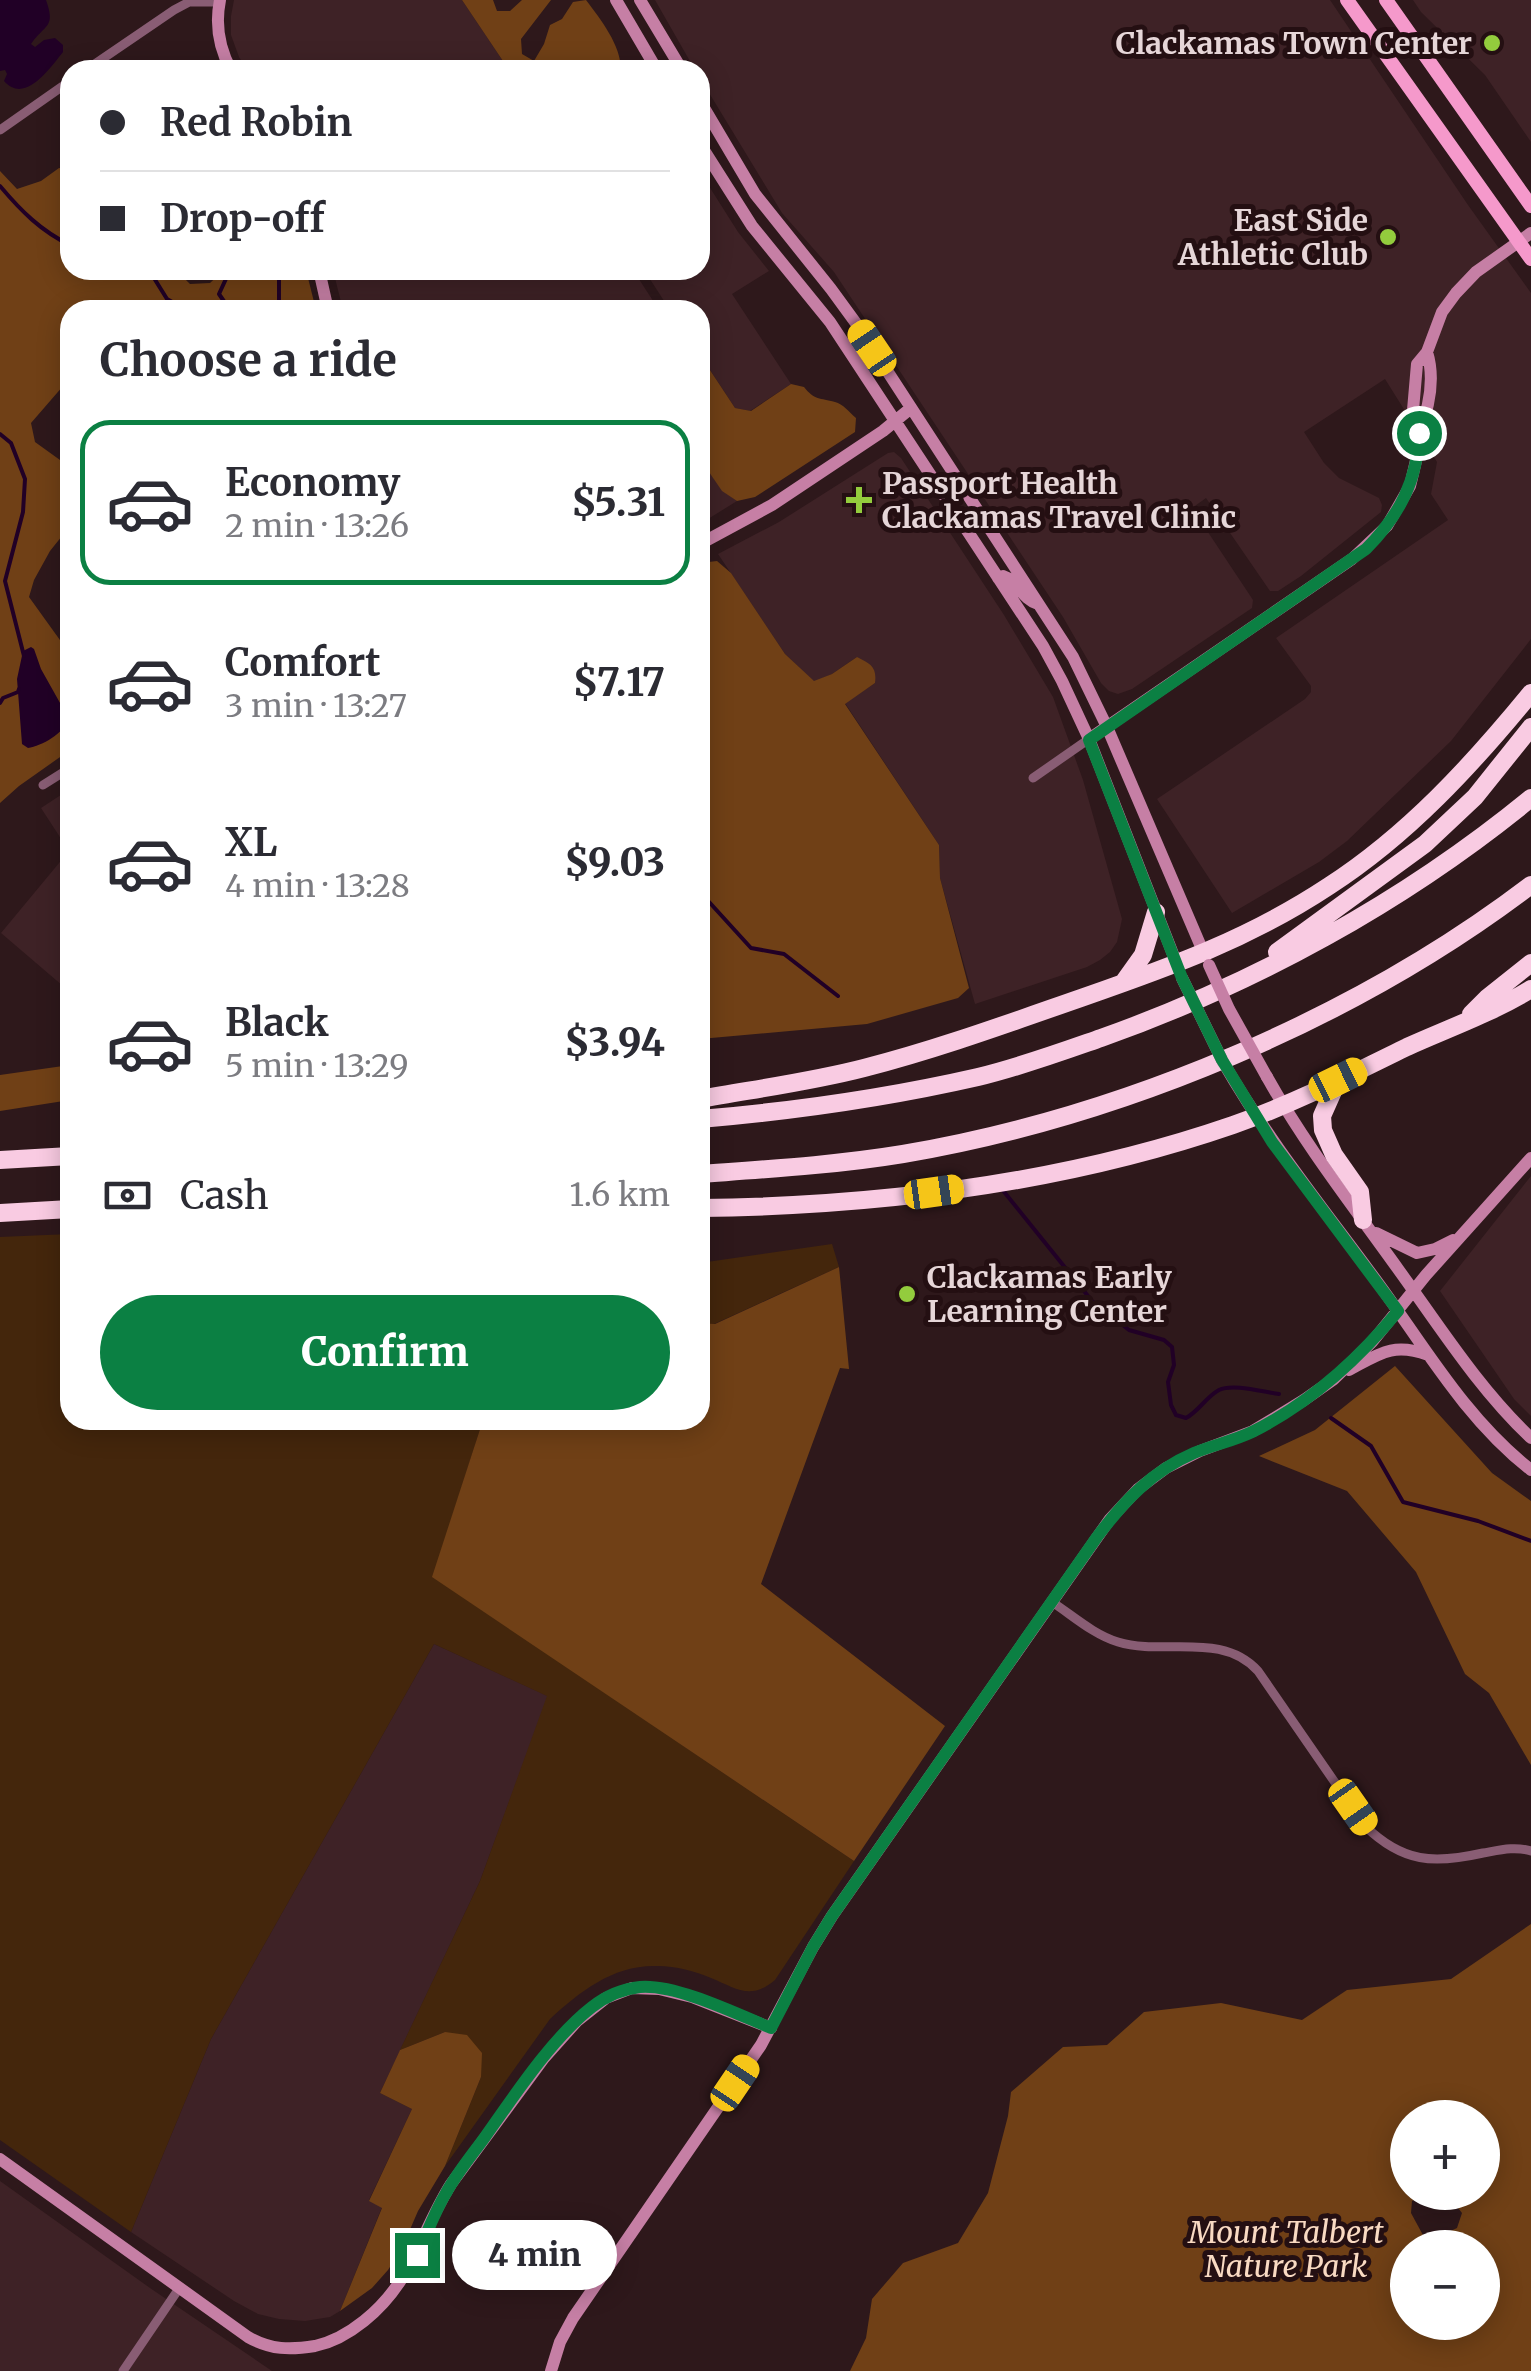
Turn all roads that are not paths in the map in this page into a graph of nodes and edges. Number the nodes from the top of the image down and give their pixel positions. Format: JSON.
{"nodes":[{"id":1,"x":616,"y":0,"type":"edge"},
{"id":2,"x":640,"y":0,"type":"edge"},
{"id":3,"x":1347,"y":0,"type":"edge"},
{"id":4,"x":1386,"y":0,"type":"edge"},
{"id":5,"x":220,"y":1,"type":"edge"},
{"id":6,"x":101,"y":60,"type":"edge"},
{"id":7,"x":226,"y":60,"type":"edge"},
{"id":8,"x":651,"y":60,"type":"edge"},
{"id":9,"x":676,"y":60,"type":"edge"},
{"id":10,"x":60,"y":88,"type":"edge"},
{"id":11,"x":710,"y":118,"type":"edge"},
{"id":12,"x":0,"y":130,"type":"edge"},
{"id":13,"x":710,"y":160,"type":"edge"},
{"id":14,"x":1531,"y":206,"type":"edge"},
{"id":15,"x":1525,"y":238,"type":"edge"},
{"id":16,"x":1531,"y":259,"type":"edge"},
{"id":17,"x":911,"y":408,"type":"junction"},
{"id":18,"x":895,"y":421,"type":"junction"},
{"id":19,"x":710,"y":539,"type":"edge"},
{"id":20,"x":998,"y":578,"type":"junction"},
{"id":21,"x":1040,"y":604,"type":"junction"},
{"id":22,"x":1531,"y":692,"type":"edge"},
{"id":23,"x":1107,"y":727,"type":"junction"},
{"id":24,"x":1531,"y":727,"type":"edge"},
{"id":25,"x":1089,"y":740,"type":"junction"},
{"id":26,"x":60,"y":775,"type":"edge"},
{"id":27,"x":1034,"y":778,"type":"dead end"},
{"id":28,"x":43,"y":786,"type":"dead end"},
{"id":29,"x":1531,"y":798,"type":"edge"},
{"id":30,"x":1531,"y":885,"type":"edge"},
{"id":31,"x":1156,"y":912,"type":"junction"},
{"id":32,"x":1206,"y":960,"type":"junction"},
{"id":33,"x":1531,"y":963,"type":"edge"},
{"id":34,"x":1179,"y":972,"type":"junction"},
{"id":35,"x":1123,"y":984,"type":"junction"},
{"id":36,"x":1232,"y":985,"type":"junction"},
{"id":37,"x":1531,"y":989,"type":"edge"},
{"id":38,"x":1466,"y":1020,"type":"junction"},
{"id":39,"x":1338,"y":1080,"type":"junction"},
{"id":40,"x":710,"y":1097,"type":"edge"},
{"id":41,"x":1283,"y":1105,"type":"junction"},
{"id":42,"x":1256,"y":1116,"type":"junction"},
{"id":43,"x":710,"y":1118,"type":"edge"},
{"id":44,"x":60,"y":1157,"type":"edge"},
{"id":45,"x":1531,"y":1158,"type":"edge"},
{"id":46,"x":0,"y":1160,"type":"edge"},
{"id":47,"x":710,"y":1173,"type":"edge"},
{"id":48,"x":710,"y":1208,"type":"edge"},
{"id":49,"x":60,"y":1210,"type":"edge"},
{"id":50,"x":0,"y":1213,"type":"edge"},
{"id":51,"x":1366,"y":1224,"type":"junction"},
{"id":52,"x":1462,"y":1235,"type":"junction"},
{"id":53,"x":1414,"y":1291,"type":"junction"},
{"id":54,"x":1398,"y":1311,"type":"junction"},
{"id":55,"x":1430,"y":1355,"type":"junction"},
{"id":56,"x":1334,"y":1379,"type":"junction"},
{"id":57,"x":1531,"y":1438,"type":"edge"},
{"id":58,"x":1531,"y":1470,"type":"edge"},
{"id":59,"x":1052,"y":1602,"type":"junction"},
{"id":60,"x":1531,"y":1851,"type":"edge"},
{"id":61,"x":771,"y":2028,"type":"junction"},
{"id":62,"x":0,"y":2159,"type":"edge"},
{"id":63,"x":180,"y":2287,"type":"junction"},
{"id":64,"x":123,"y":2371,"type":"edge"},
{"id":65,"x":551,"y":2371,"type":"edge"}],
"edges":[{"from":1,"to":8,"type":"street"},
{"from":2,"to":9,"type":"street"},
{"from":3,"to":15,"type":"main road"},
{"from":4,"to":14,"type":"main road"},
{"from":5,"to":6,"type":"street"},
{"from":5,"to":7,"type":"street"},
{"from":10,"to":12,"type":"street"},
{"from":11,"to":17,"type":"street"},
{"from":13,"to":18,"type":"street"},
{"from":15,"to":16,"type":"main road"},
{"from":15,"to":23,"type":"street"},
{"from":17,"to":18,"type":"street"},
{"from":17,"to":21,"type":"street"},
{"from":18,"to":19,"type":"street"},
{"from":18,"to":20,"type":"street"},
{"from":20,"to":21,"type":"street"},
{"from":20,"to":25,"type":"street"},
{"from":21,"to":23,"type":"street"},
{"from":22,"to":32,"type":"highway"},
{"from":23,"to":25,"type":"street"},
{"from":23,"to":32,"type":"street"},
{"from":24,"to":36,"type":"highway"},
{"from":25,"to":27,"type":"street"},
{"from":25,"to":31,"type":"street"},
{"from":26,"to":28,"type":"street"},
{"from":29,"to":36,"type":"highway"},
{"from":30,"to":47,"type":"highway"},
{"from":31,"to":34,"type":"street"},
{"from":31,"to":35,"type":"highway"},
{"from":32,"to":34,"type":"highway"},
{"from":32,"to":41,"type":"street","bridge":true},
{"from":33,"to":38,"type":"highway"},
{"from":34,"to":35,"type":"highway"},
{"from":34,"to":42,"type":"street","bridge":true},
{"from":35,"to":40,"type":"highway"},
{"from":36,"to":43,"type":"highway"},
{"from":37,"to":38,"type":"highway"},
{"from":38,"to":39,"type":"highway"},
{"from":39,"to":41,"type":"highway"},
{"from":39,"to":51,"type":"highway"},
{"from":41,"to":42,"type":"highway"},
{"from":41,"to":51,"type":"street"},
{"from":42,"to":48,"type":"highway"},
{"from":42,"to":54,"type":"street"},
{"from":44,"to":46,"type":"highway"},
{"from":45,"to":52,"type":"street"},
{"from":49,"to":50,"type":"highway"},
{"from":51,"to":52,"type":"street"},
{"from":51,"to":53,"type":"street"},
{"from":52,"to":53,"type":"street"},
{"from":53,"to":54,"type":"street"},
{"from":53,"to":57,"type":"street"},
{"from":54,"to":55,"type":"street"},
{"from":54,"to":56,"type":"street"},
{"from":55,"to":56,"type":"street"},
{"from":55,"to":58,"type":"street"},
{"from":56,"to":59,"type":"street"},
{"from":59,"to":60,"type":"street"},
{"from":59,"to":61,"type":"street"},
{"from":61,"to":63,"type":"street"},
{"from":61,"to":65,"type":"street"},
{"from":62,"to":63,"type":"street"},
{"from":63,"to":64,"type":"street"}]}
